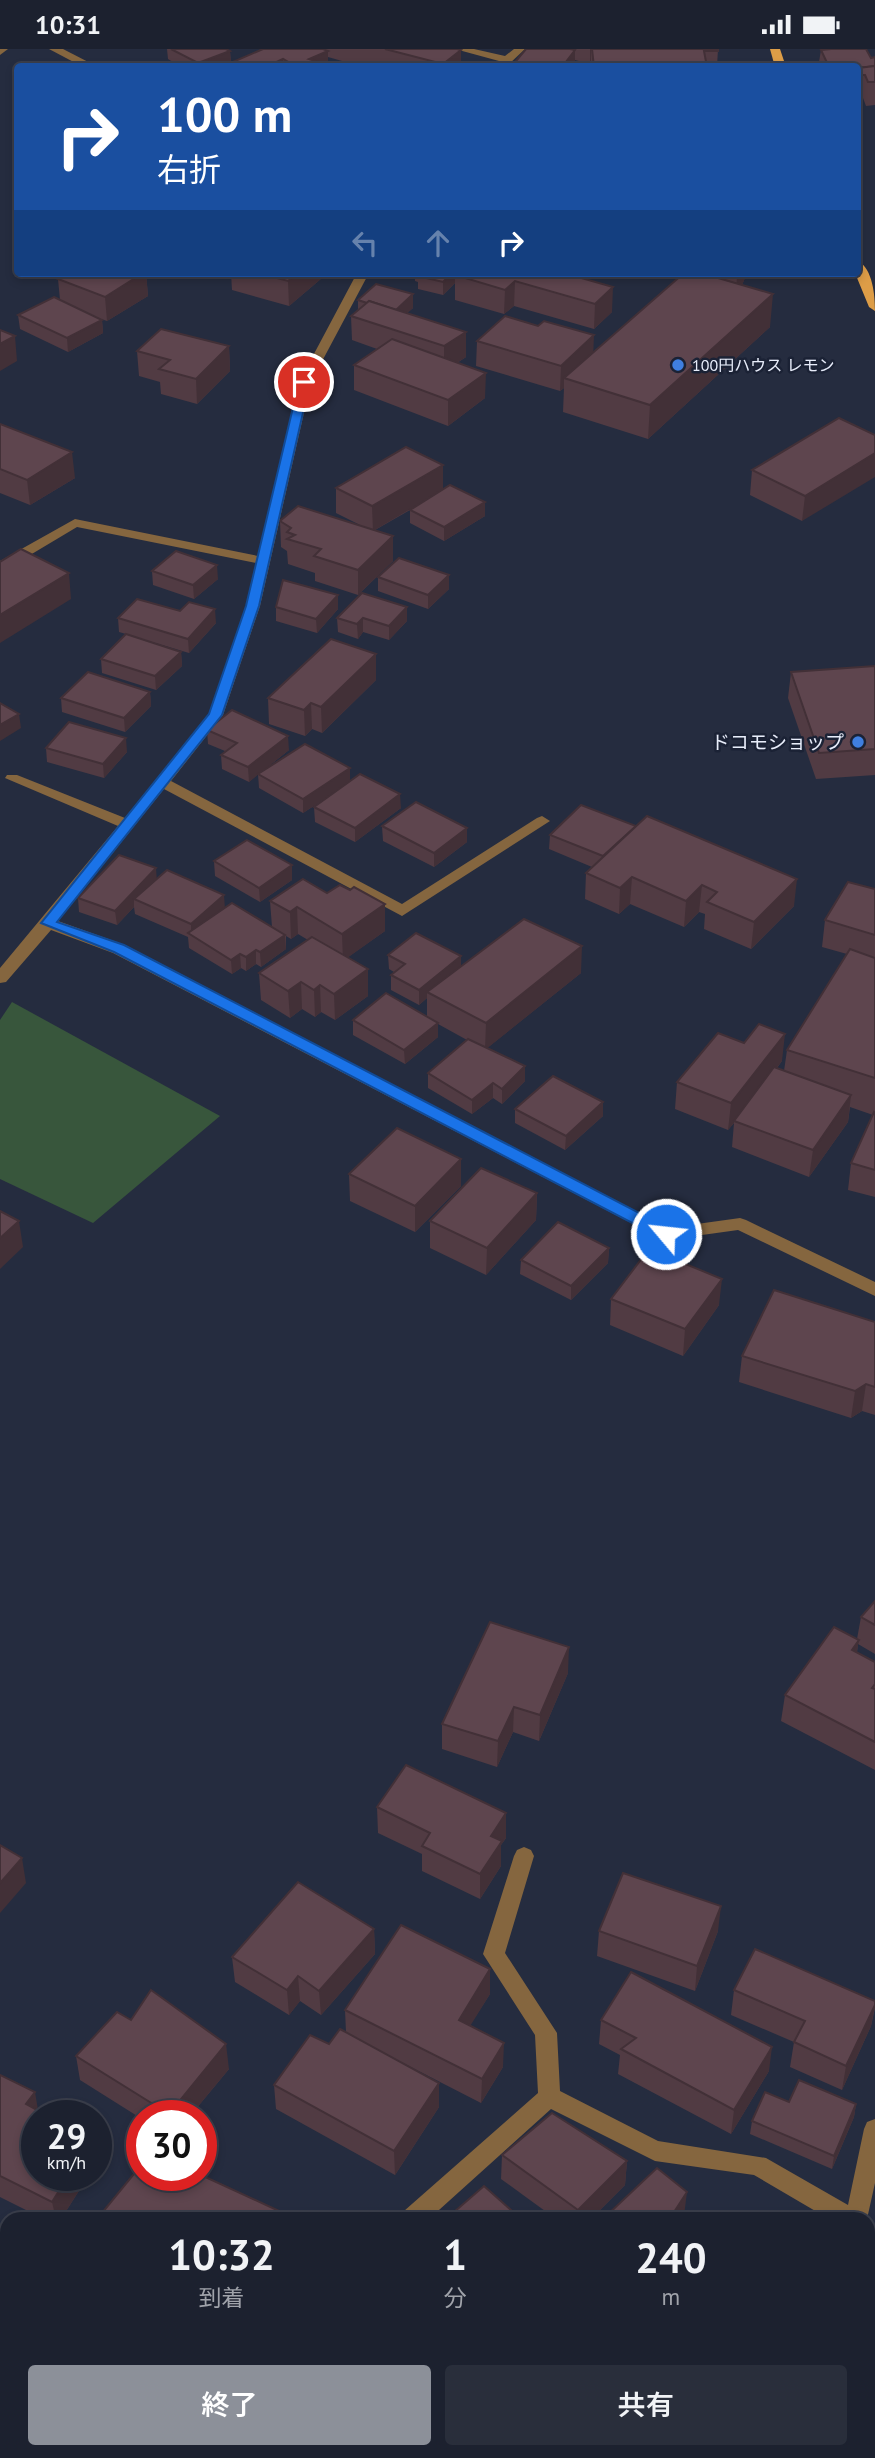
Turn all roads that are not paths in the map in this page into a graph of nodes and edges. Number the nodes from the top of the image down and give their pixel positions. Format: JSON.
{"nodes":[{"id":1,"x":54,"y":49,"type":"edge"},
{"id":2,"x":460,"y":49,"type":"edge"},
{"id":3,"x":520,"y":49,"type":"edge"},
{"id":4,"x":84,"y":63,"type":"edge"},
{"id":5,"x":501,"y":63,"type":"edge"},
{"id":6,"x":861,"y":272,"type":"edge"},
{"id":7,"x":361,"y":277,"type":"edge"},
{"id":8,"x":875,"y":307,"type":"edge"},
{"id":9,"x":264,"y":561,"type":"junction"},
{"id":10,"x":0,"y":567,"type":"edge"},
{"id":11,"x":12,"y":778,"type":"dead end"},
{"id":12,"x":162,"y":782,"type":"junction"},
{"id":13,"x":542,"y":821,"type":"dead end"},
{"id":14,"x":128,"y":824,"type":"junction"},
{"id":15,"x":48,"y":923,"type":"junction"},
{"id":16,"x":0,"y":978,"type":"edge"},
{"id":17,"x":875,"y":1290,"type":"edge"},
{"id":18,"x":524,"y":1856,"type":"dead end"},
{"id":19,"x":549,"y":2097,"type":"junction"},
{"id":20,"x":875,"y":2129,"type":"edge"},
{"id":21,"x":420,"y":2212,"type":"edge"},
{"id":22,"x":838,"y":2212,"type":"edge"},
{"id":23,"x":857,"y":2212,"type":"edge"}],
"edges":[{"from":1,"to":4,"type":"street"},
{"from":2,"to":5,"type":"street"},
{"from":3,"to":5,"type":"street"},
{"from":6,"to":8,"type":"main road"},
{"from":7,"to":9,"type":"street"},
{"from":9,"to":10,"type":"street"},
{"from":9,"to":12,"type":"street"},
{"from":11,"to":14,"type":"street"},
{"from":12,"to":13,"type":"street"},
{"from":12,"to":14,"type":"street"},
{"from":14,"to":15,"type":"street"},
{"from":15,"to":16,"type":"street"},
{"from":15,"to":17,"type":"street"},
{"from":18,"to":19,"type":"street"},
{"from":19,"to":21,"type":"street"},
{"from":19,"to":22,"type":"street"},
{"from":20,"to":23,"type":"street"}]}
